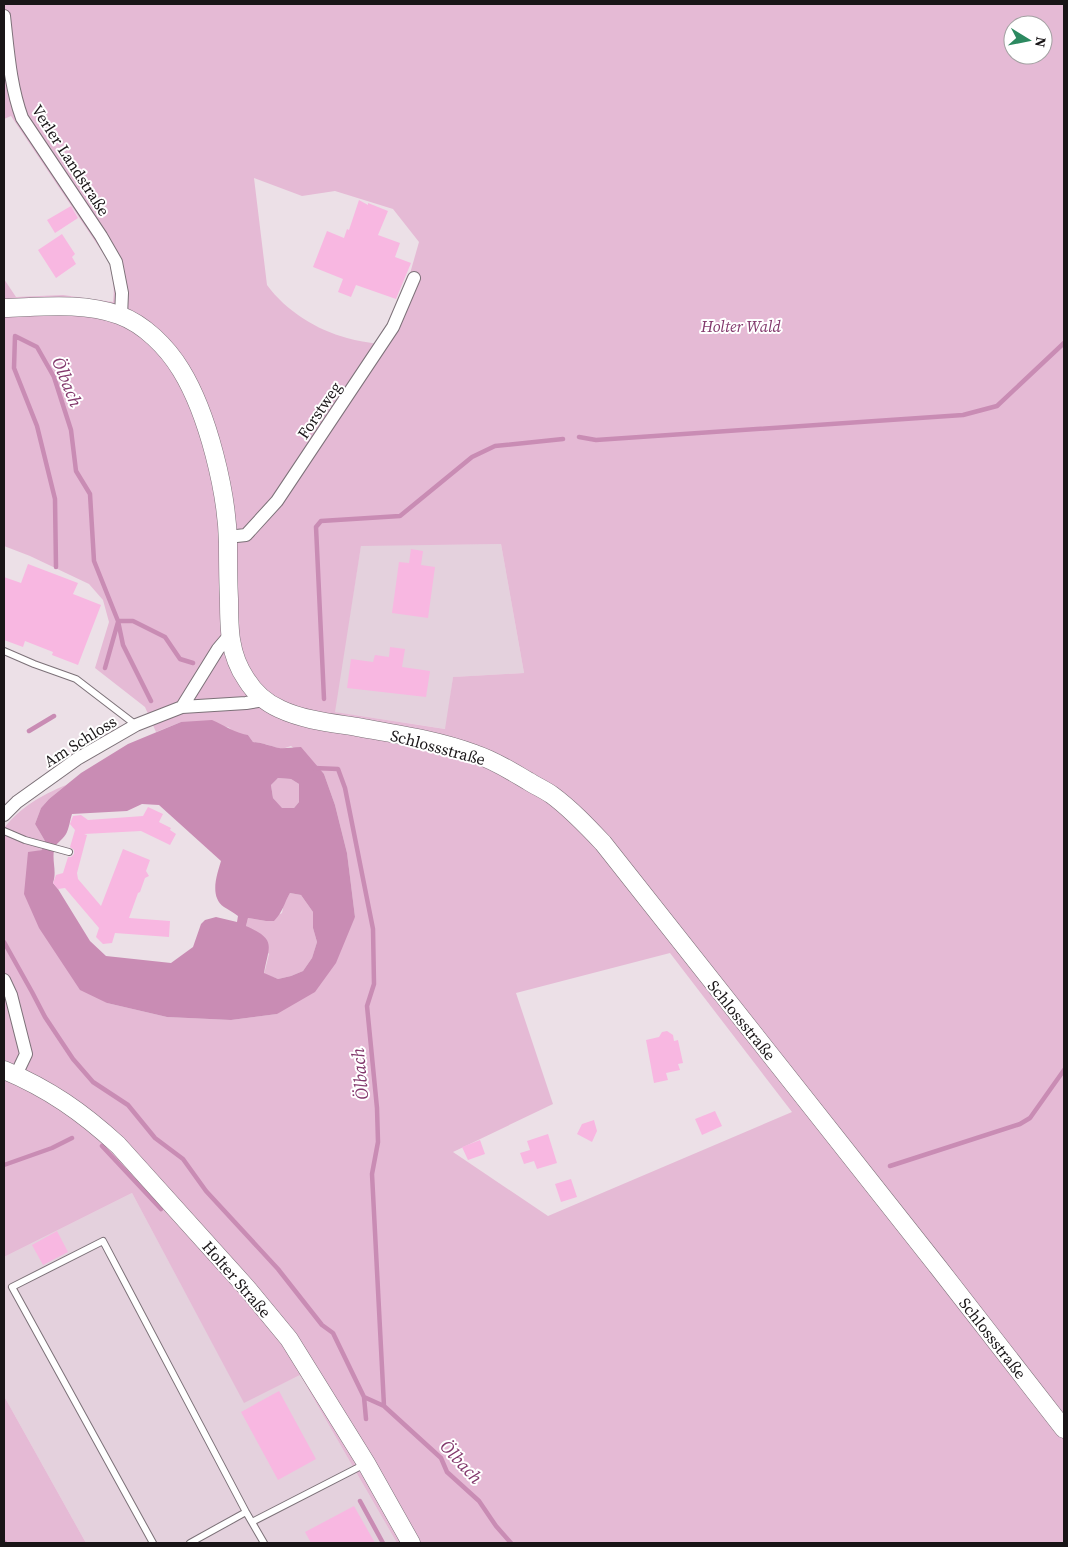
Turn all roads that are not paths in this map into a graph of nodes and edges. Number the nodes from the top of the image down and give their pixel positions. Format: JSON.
{"nodes":[{"id":1,"x":4,"y":16,"type":"edge"},
{"id":2,"x":414,"y":278,"type":"dead end"},
{"id":3,"x":4,"y":308,"type":"edge"},
{"id":4,"x":120,"y":316,"type":"junction"},
{"id":5,"x":228,"y":537,"type":"junction"},
{"id":6,"x":230,"y":636,"type":"junction"},
{"id":7,"x":4,"y":651,"type":"edge"},
{"id":8,"x":264,"y":700,"type":"junction"},
{"id":9,"x":182,"y":706,"type":"junction"},
{"id":10,"x":136,"y":725,"type":"junction"},
{"id":11,"x":4,"y":815,"type":"edge"},
{"id":12,"x":4,"y":830,"type":"edge"},
{"id":13,"x":69,"y":852,"type":"dead end"},
{"id":14,"x":4,"y":980,"type":"edge"},
{"id":15,"x":10,"y":1072,"type":"edge"},
{"id":16,"x":1064,"y":1429,"type":"edge"},
{"id":17,"x":366,"y":1463,"type":"junction"},
{"id":18,"x":246,"y":1512,"type":"junction"},
{"id":19,"x":252,"y":1522,"type":"junction"},
{"id":20,"x":153,"y":1543,"type":"edge"},
{"id":21,"x":190,"y":1543,"type":"edge"},
{"id":22,"x":264,"y":1543,"type":"edge"},
{"id":23,"x":411,"y":1543,"type":"edge"}],
"edges":[{"from":1,"to":4,"type":"street","name":"Verler Landstraße"},
{"from":2,"to":5,"type":"street","name":"Forstweg"},
{"from":3,"to":4,"type":"main road","name":"Schlossstraße"},
{"from":4,"to":5,"type":"main road","name":"Schlossstraße"},
{"from":5,"to":6,"type":"main road","name":"Schlossstraße"},
{"from":6,"to":8,"type":"main road","name":"Schlossstraße"},
{"from":6,"to":9,"type":"street"},
{"from":7,"to":10,"type":"lane"},
{"from":8,"to":9,"type":"street","name":"Am Schloss"},
{"from":8,"to":16,"type":"main road","name":"Schlossstraße"},
{"from":9,"to":10,"type":"street","name":"Am Schloss"},
{"from":10,"to":11,"type":"street","name":"Am Schloss"},
{"from":12,"to":13,"type":"lane"},
{"from":14,"to":15,"type":"street"},
{"from":15,"to":17,"type":"main road","name":"Holter Straße"},
{"from":17,"to":19,"type":"lane"},
{"from":17,"to":23,"type":"main road","name":"Holter Straße"},
{"from":18,"to":19,"type":"lane"},
{"from":18,"to":20,"type":"lane"},
{"from":18,"to":21,"type":"lane"},
{"from":19,"to":22,"type":"lane"}]}
